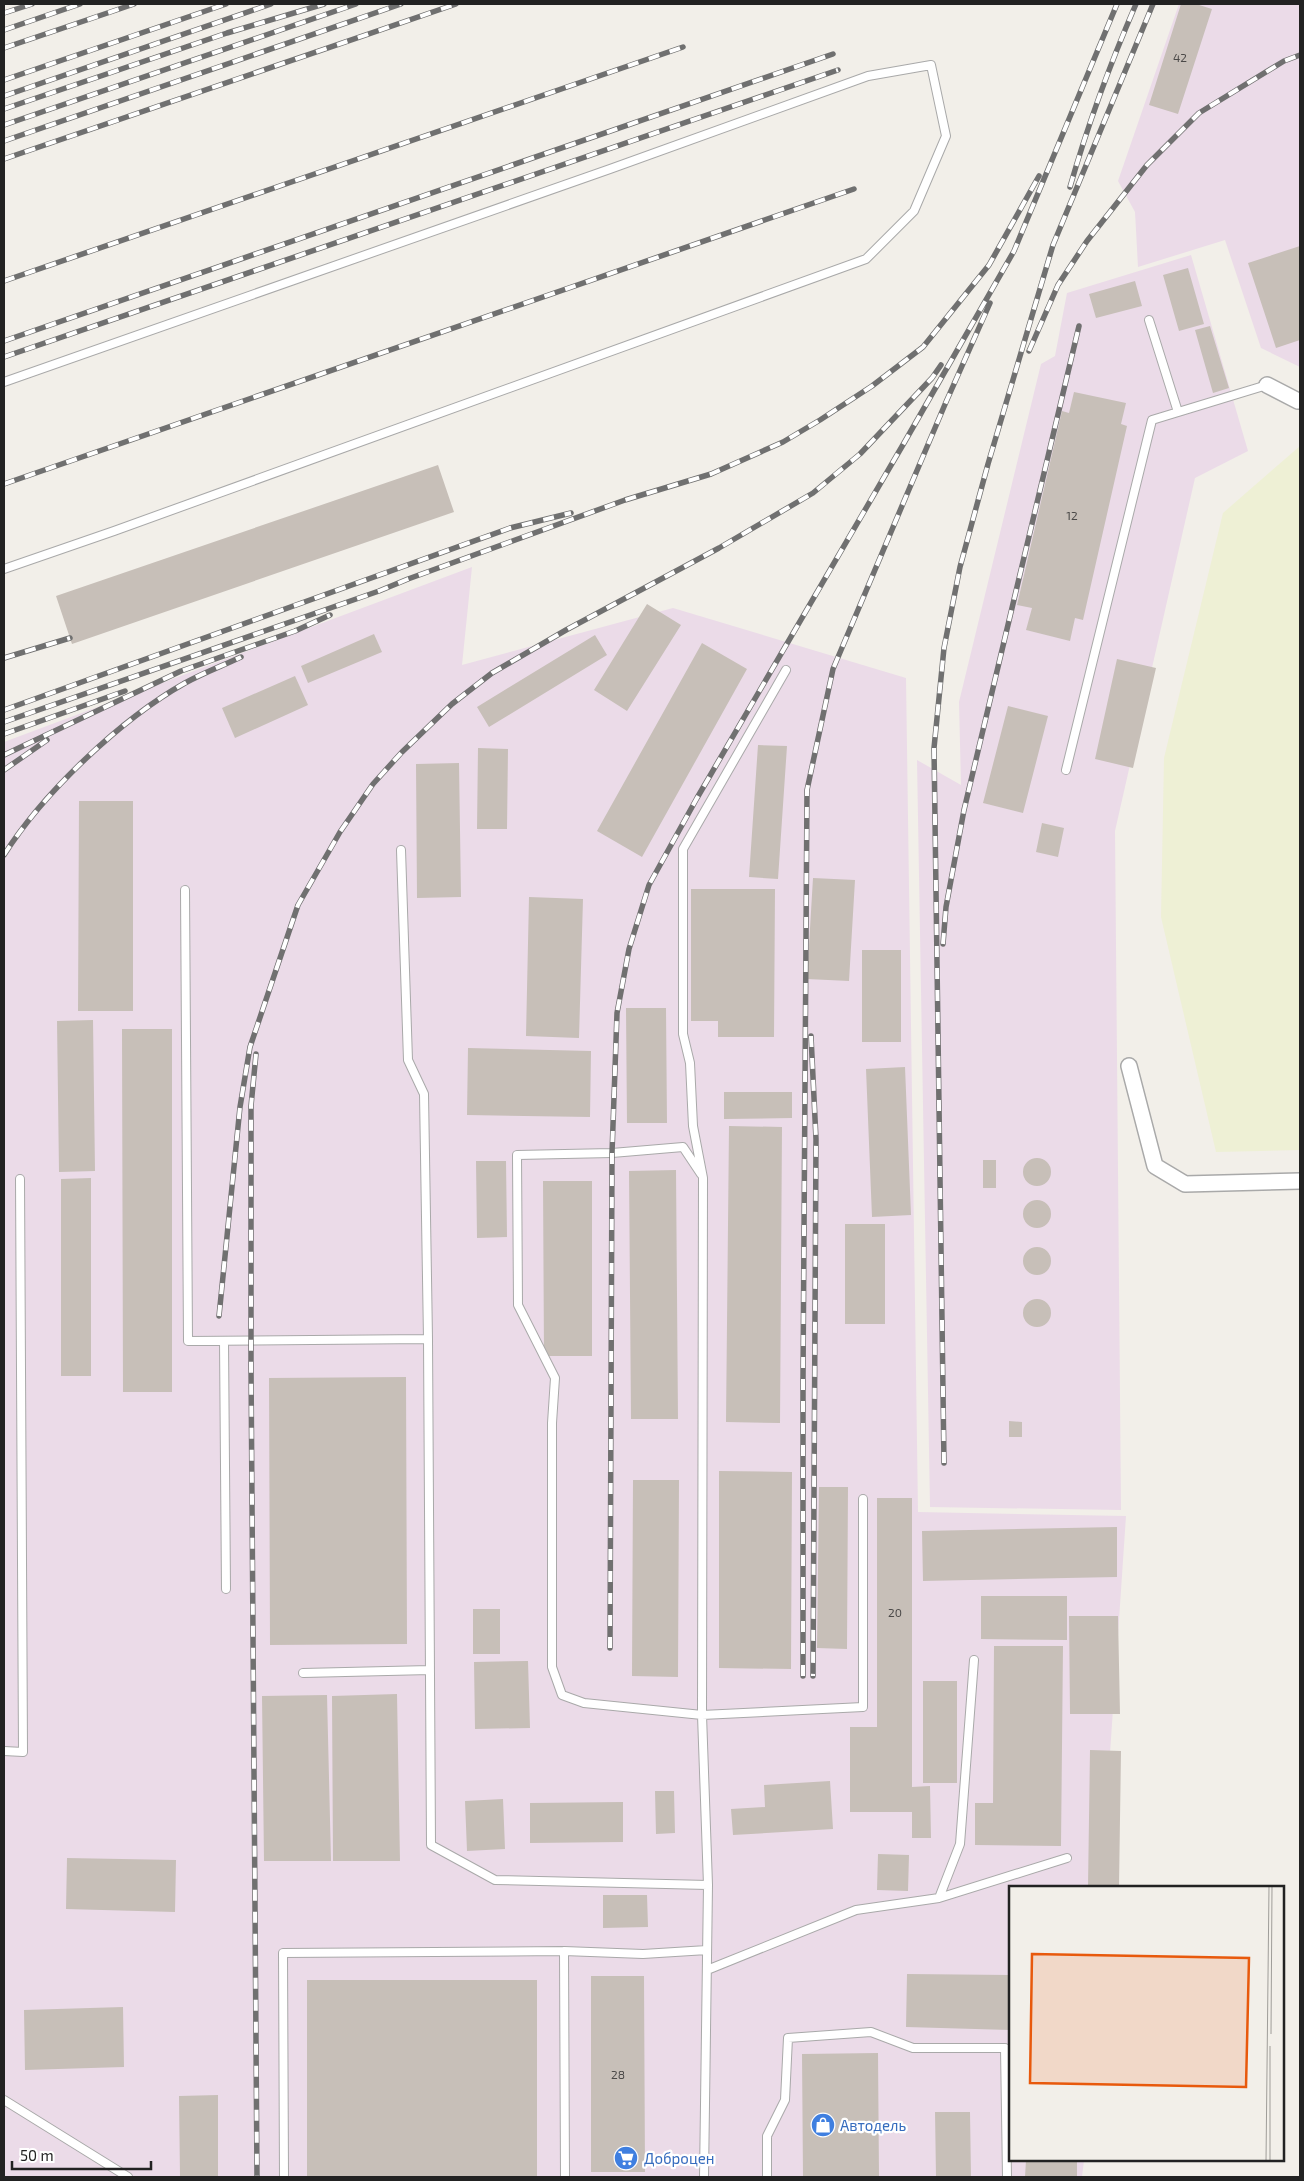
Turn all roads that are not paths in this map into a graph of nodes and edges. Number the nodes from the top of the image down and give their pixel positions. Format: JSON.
{"nodes":[{"id":1,"x":1149,"y":320,"type":"dead end"},
{"id":2,"x":4,"y":382,"type":"edge"},
{"id":3,"x":1267,"y":385,"type":"joint"},
{"id":4,"x":1300,"y":400,"type":"edge"},
{"id":5,"x":1178,"y":412,"type":"junction"},
{"id":6,"x":4,"y":569,"type":"edge"},
{"id":7,"x":786,"y":670,"type":"dead end"},
{"id":8,"x":1066,"y":770,"type":"dead end"},
{"id":9,"x":400,"y":850,"type":"dead end"},
{"id":10,"x":185,"y":890,"type":"dead end"},
{"id":11,"x":1129,"y":1066,"type":"dead end"},
{"id":12,"x":703,"y":1178,"type":"junction"},
{"id":13,"x":20,"y":1179,"type":"dead end"},
{"id":14,"x":1300,"y":1181,"type":"edge"},
{"id":15,"x":428,"y":1340,"type":"junction"},
{"id":16,"x":224,"y":1341,"type":"junction"},
{"id":17,"x":863,"y":1499,"type":"dead end"},
{"id":18,"x":226,"y":1589,"type":"dead end"},
{"id":19,"x":974,"y":1660,"type":"dead end"},
{"id":20,"x":430,"y":1670,"type":"junction"},
{"id":21,"x":303,"y":1673,"type":"dead end"},
{"id":22,"x":702,"y":1716,"type":"junction"},
{"id":23,"x":4,"y":1751,"type":"edge"},
{"id":24,"x":1068,"y":1858,"type":"dead end"},
{"id":25,"x":708,"y":1885,"type":"junction"},
{"id":26,"x":939,"y":1898,"type":"junction"},
{"id":27,"x":707,"y":1950,"type":"junction"},
{"id":28,"x":564,"y":1951,"type":"junction"},
{"id":29,"x":706,"y":1970,"type":"junction"},
{"id":30,"x":4,"y":2100,"type":"edge"},
{"id":31,"x":128,"y":2177,"type":"edge"},
{"id":32,"x":284,"y":2177,"type":"edge"},
{"id":33,"x":565,"y":2177,"type":"edge"},
{"id":34,"x":704,"y":2177,"type":"edge"},
{"id":35,"x":768,"y":2177,"type":"edge"},
{"id":36,"x":1007,"y":2177,"type":"edge"}],
"edges":[{"from":1,"to":5,"type":"lane"},
{"from":2,"to":6,"type":"lane"},
{"from":3,"to":4,"type":"street"},
{"from":3,"to":5,"type":"lane"},
{"from":5,"to":8,"type":"lane"},
{"from":7,"to":12,"type":"lane"},
{"from":9,"to":15,"type":"lane"},
{"from":10,"to":16,"type":"lane"},
{"from":11,"to":14,"type":"street"},
{"from":12,"to":22,"type":"lane"},
{"from":12,"to":22,"type":"lane"},
{"from":13,"to":23,"type":"lane"},
{"from":15,"to":16,"type":"lane"},
{"from":15,"to":20,"type":"lane"},
{"from":16,"to":18,"type":"lane"},
{"from":17,"to":22,"type":"lane"},
{"from":19,"to":26,"type":"lane"},
{"from":20,"to":21,"type":"lane"},
{"from":20,"to":25,"type":"lane"},
{"from":22,"to":25,"type":"lane"},
{"from":24,"to":26,"type":"lane"},
{"from":25,"to":27,"type":"lane"},
{"from":26,"to":29,"type":"lane"},
{"from":27,"to":28,"type":"lane"},
{"from":27,"to":29,"type":"lane"},
{"from":28,"to":32,"type":"lane"},
{"from":28,"to":33,"type":"lane"},
{"from":29,"to":34,"type":"lane"},
{"from":30,"to":31,"type":"lane"},
{"from":35,"to":36,"type":"lane"}]}
